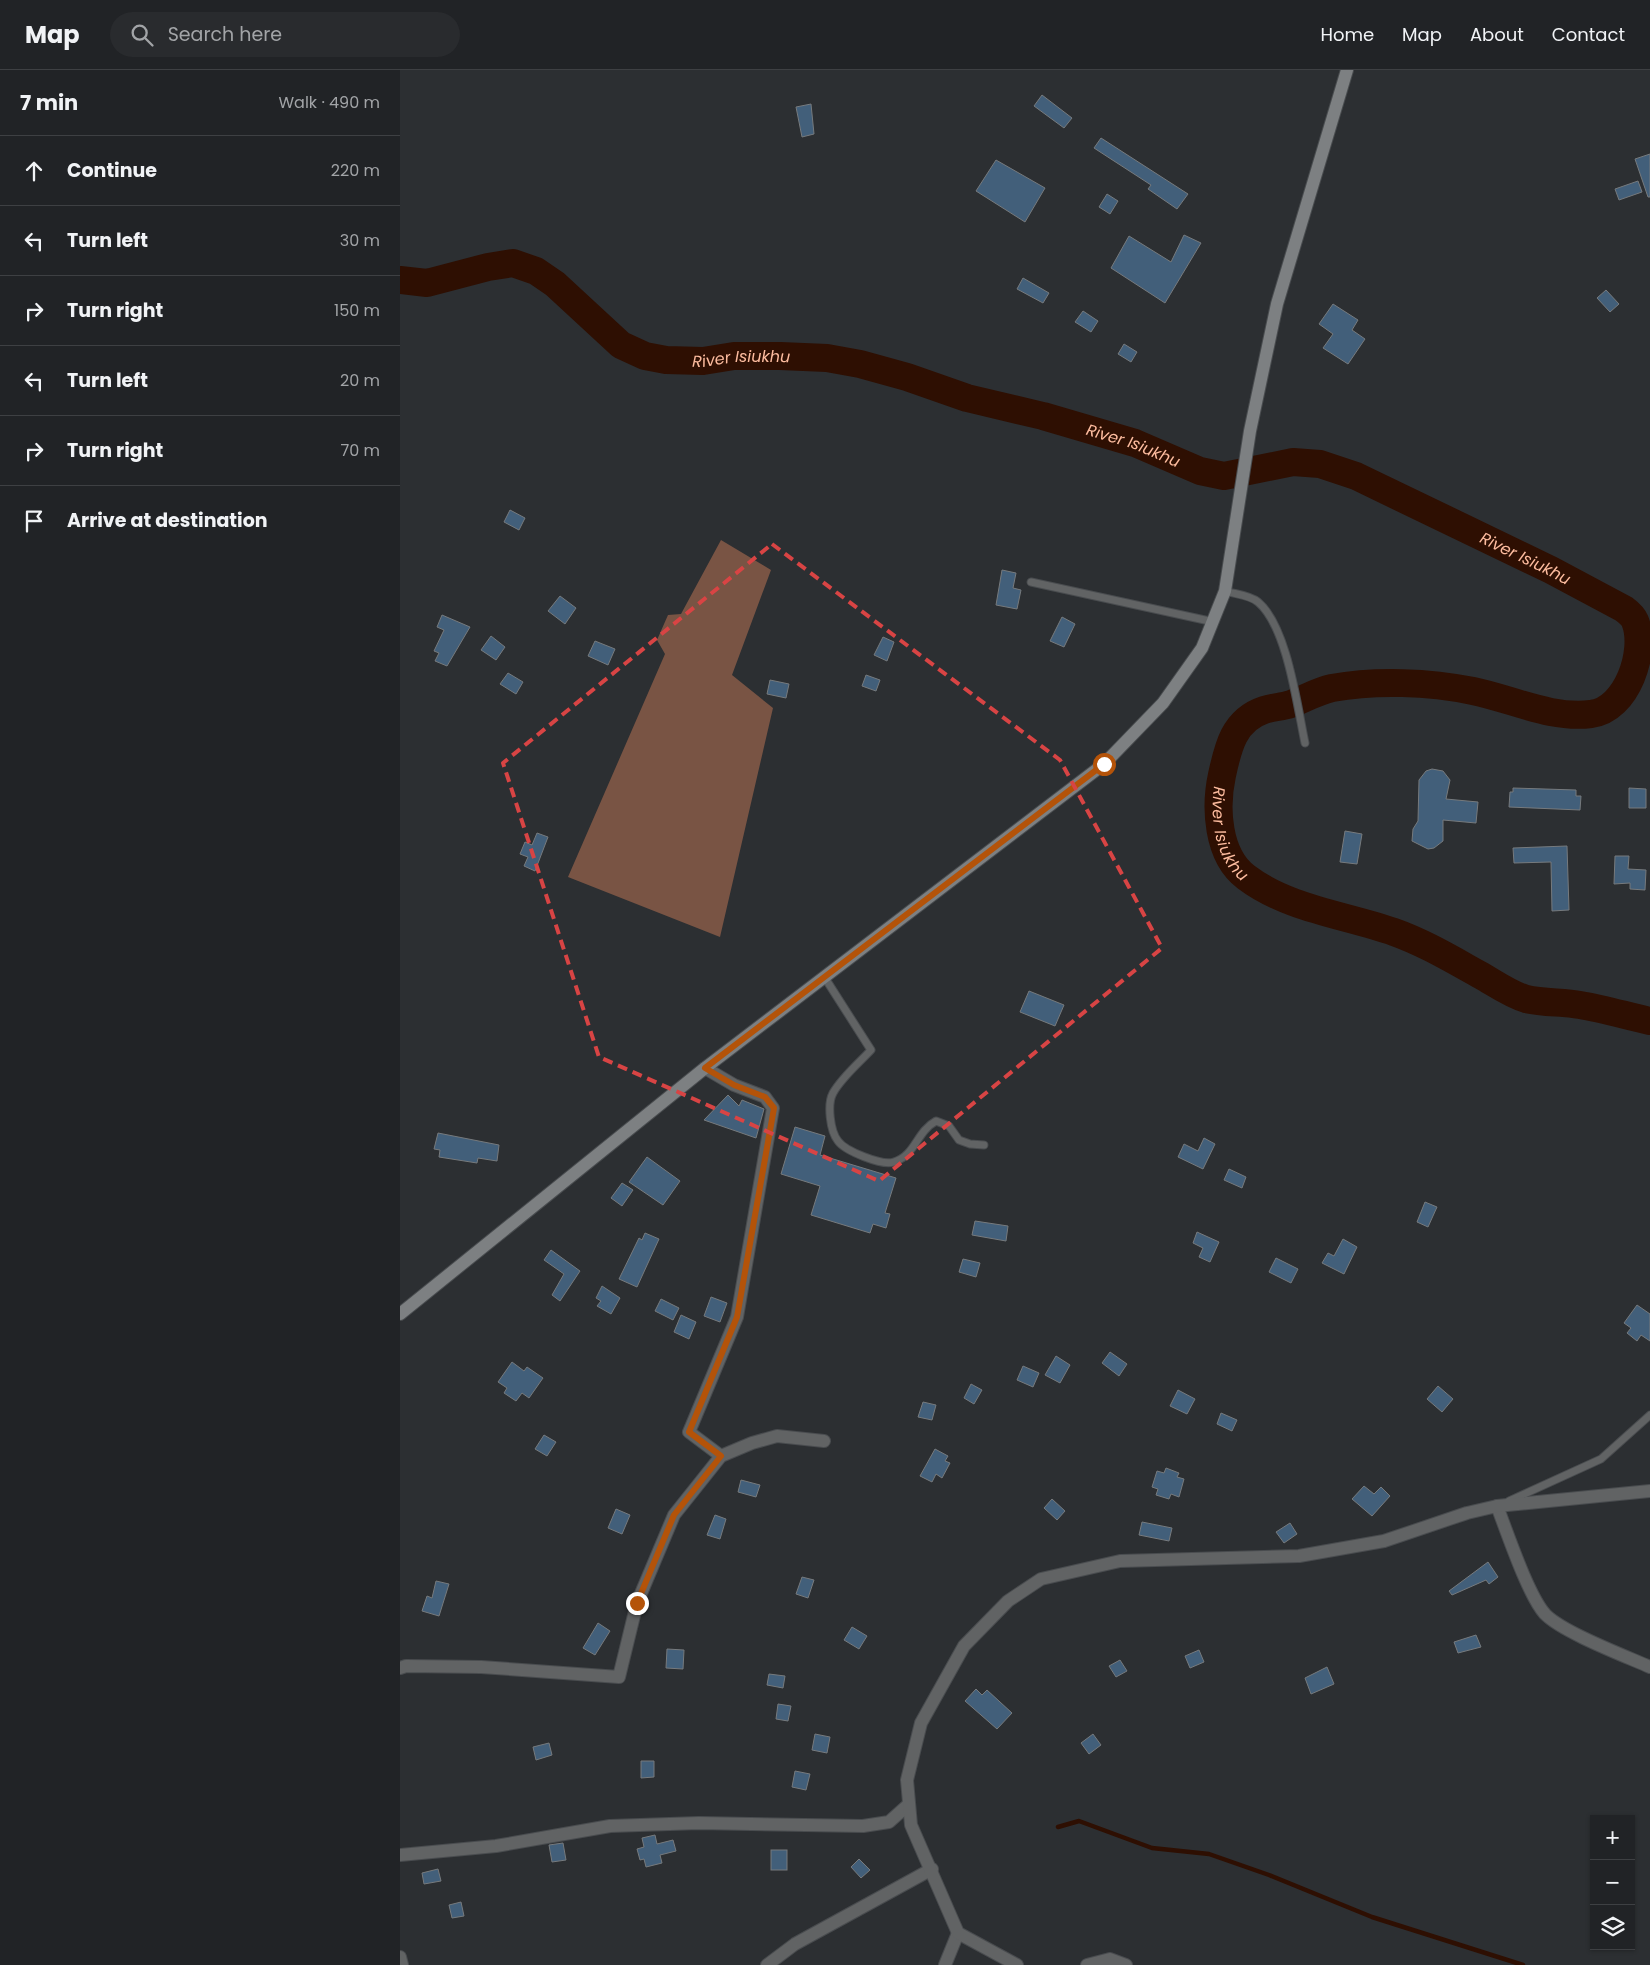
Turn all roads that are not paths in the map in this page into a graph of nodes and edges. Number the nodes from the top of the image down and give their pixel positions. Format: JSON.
{"nodes":[{"id":1,"x":1348,"y":70,"type":"edge"},
{"id":2,"x":1031,"y":582,"type":"dead end"},
{"id":3,"x":1225,"y":591,"type":"junction"},
{"id":4,"x":1214,"y":622,"type":"junction"},
{"id":5,"x":1305,"y":743,"type":"dead end"},
{"id":6,"x":825,"y":978,"type":"junction"},
{"id":7,"x":705,"y":1068,"type":"junction"},
{"id":8,"x":984,"y":1145,"type":"dead end"},
{"id":9,"x":400,"y":1314,"type":"edge"},
{"id":10,"x":1650,"y":1415,"type":"edge"},
{"id":11,"x":824,"y":1441,"type":"dead end"},
{"id":12,"x":721,"y":1456,"type":"junction"},
{"id":13,"x":1650,"y":1491,"type":"edge"},
{"id":14,"x":1496,"y":1506,"type":"junction"},
{"id":15,"x":1650,"y":1667,"type":"edge"},
{"id":16,"x":400,"y":1668,"type":"edge"},
{"id":17,"x":908,"y":1805,"type":"junction"},
{"id":18,"x":400,"y":1855,"type":"edge"},
{"id":19,"x":932,"y":1869,"type":"junction"},
{"id":20,"x":958,"y":1933,"type":"junction"},
{"id":21,"x":400,"y":1957,"type":"edge"},
{"id":22,"x":402,"y":1965,"type":"edge"},
{"id":23,"x":767,"y":1965,"type":"edge"},
{"id":24,"x":945,"y":1965,"type":"edge"},
{"id":25,"x":1017,"y":1965,"type":"edge"},
{"id":26,"x":1087,"y":1965,"type":"edge"},
{"id":27,"x":1126,"y":1965,"type":"edge"}],
"edges":[{"from":1,"to":3,"type":"main road"},
{"from":2,"to":4,"type":"lane"},
{"from":3,"to":4,"type":"main road"},
{"from":3,"to":5,"type":"lane"},
{"from":4,"to":6,"type":"main road"},
{"from":6,"to":7,"type":"main road"},
{"from":6,"to":8,"type":"lane"},
{"from":7,"to":9,"type":"main road"},
{"from":7,"to":12,"type":"street"},
{"from":10,"to":14,"type":"lane"},
{"from":11,"to":12,"type":"street"},
{"from":12,"to":16,"type":"street"},
{"from":13,"to":14,"type":"street"},
{"from":14,"to":15,"type":"street"},
{"from":14,"to":17,"type":"street"},
{"from":17,"to":18,"type":"street"},
{"from":17,"to":19,"type":"street"},
{"from":19,"to":20,"type":"street"},
{"from":19,"to":23,"type":"street"},
{"from":20,"to":24,"type":"street"},
{"from":20,"to":25,"type":"street"},
{"from":21,"to":22,"type":"street"},
{"from":26,"to":27,"type":"street"}]}
